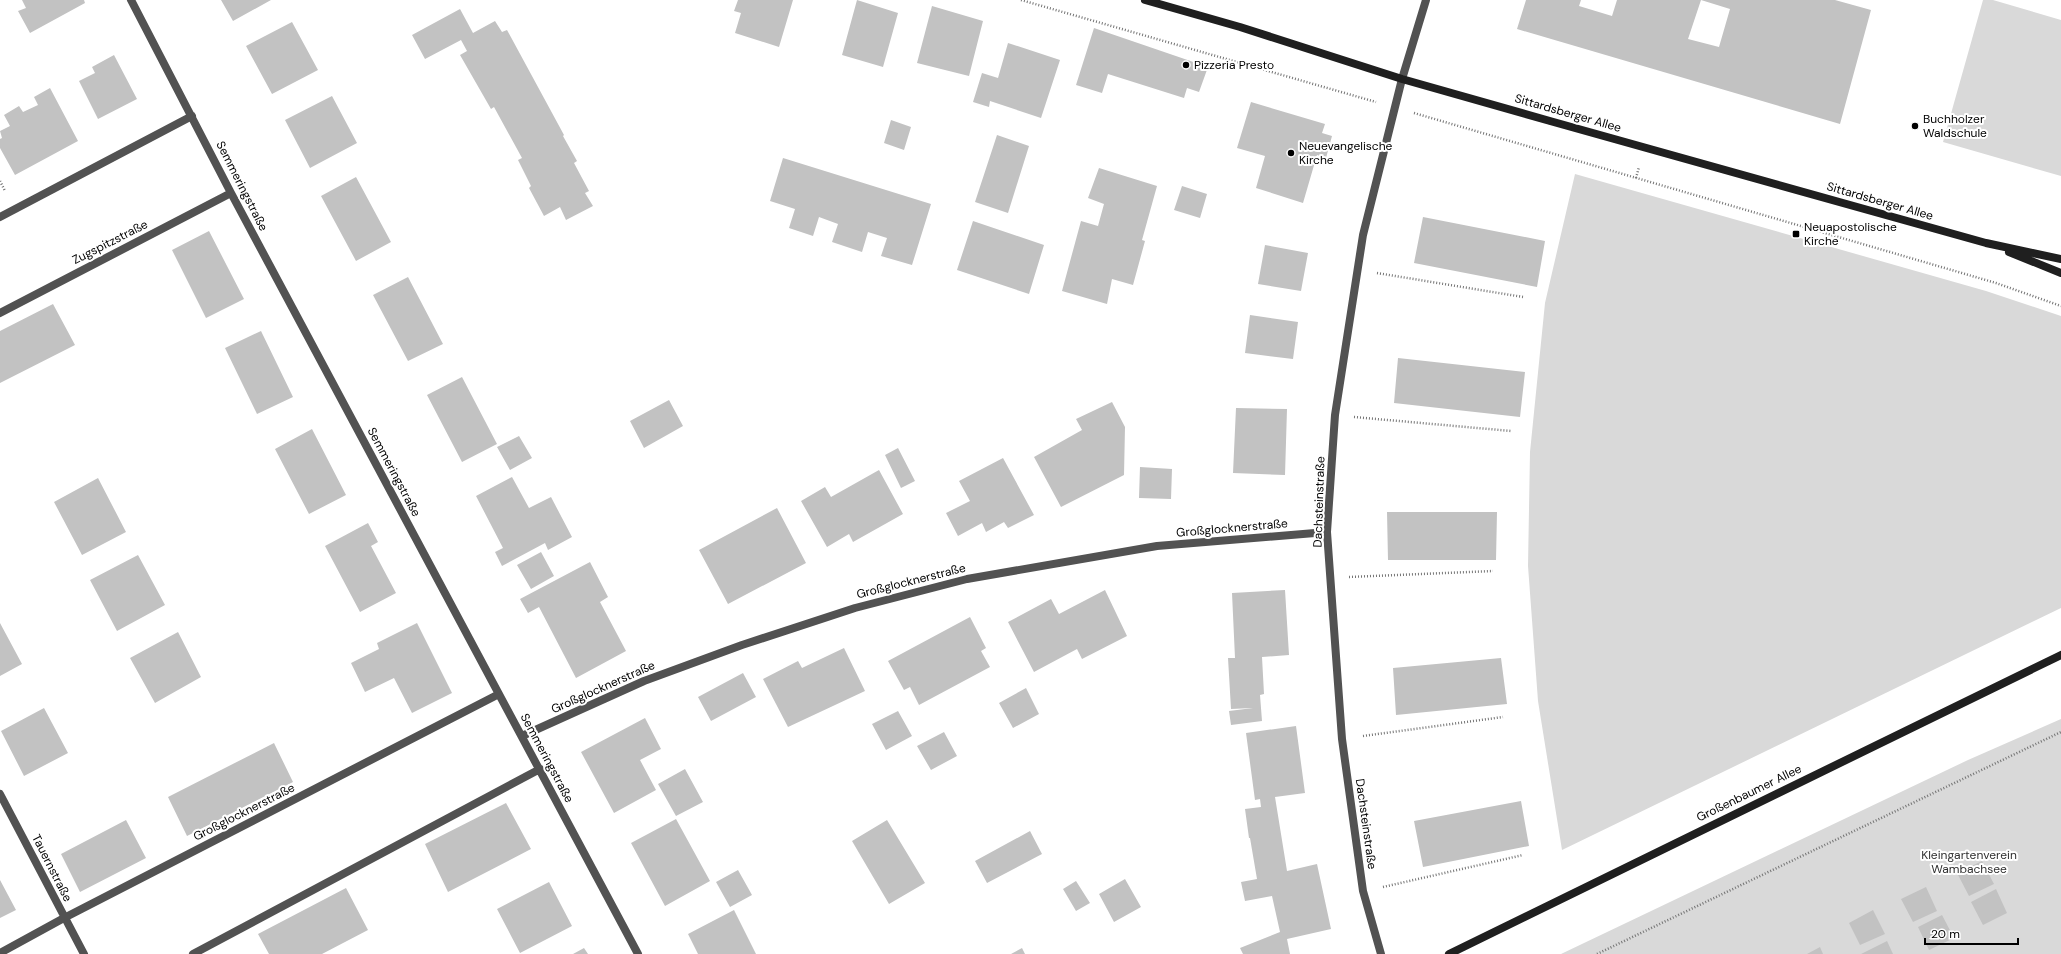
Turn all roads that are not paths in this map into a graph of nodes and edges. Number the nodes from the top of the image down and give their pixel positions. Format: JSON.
{"nodes":[{"id":1,"x":131,"y":0,"type":"edge"},
{"id":2,"x":1145,"y":0,"type":"edge"},
{"id":3,"x":1426,"y":0,"type":"edge"},
{"id":4,"x":1402,"y":79,"type":"junction"},
{"id":5,"x":192,"y":116,"type":"junction"},
{"id":6,"x":231,"y":193,"type":"junction"},
{"id":7,"x":0,"y":217,"type":"edge"},
{"id":8,"x":1986,"y":243,"type":"junction"},
{"id":9,"x":2061,"y":259,"type":"edge"},
{"id":10,"x":2061,"y":273,"type":"edge"},
{"id":11,"x":0,"y":313,"type":"edge"},
{"id":12,"x":1327,"y":532,"type":"junction"},
{"id":13,"x":2061,"y":655,"type":"edge"},
{"id":14,"x":499,"y":694,"type":"junction"},
{"id":15,"x":522,"y":736,"type":"junction"},
{"id":16,"x":540,"y":769,"type":"junction"},
{"id":17,"x":0,"y":794,"type":"edge"},
{"id":18,"x":64,"y":918,"type":"junction"},
{"id":19,"x":0,"y":953,"type":"edge"},
{"id":20,"x":84,"y":954,"type":"edge"},
{"id":21,"x":193,"y":954,"type":"edge"},
{"id":22,"x":638,"y":954,"type":"edge"},
{"id":23,"x":1382,"y":954,"type":"edge"},
{"id":24,"x":1449,"y":954,"type":"edge"}],
"edges":[{"from":1,"to":5,"type":"street","name":"Semmeringstraße"},
{"from":2,"to":4,"type":"main road","name":"Sittardsberger Allee"},
{"from":3,"to":4,"type":"street","name":"Dachsteinstraße"},
{"from":4,"to":8,"type":"main road","name":"Sittardsberger Allee"},
{"from":4,"to":12,"type":"street","name":"Dachsteinstraße"},
{"from":5,"to":6,"type":"street","name":"Semmeringstraße"},
{"from":5,"to":7,"type":"street"},
{"from":6,"to":11,"type":"street","name":"Zugspitzstraße"},
{"from":6,"to":14,"type":"street","name":"Semmeringstraße"},
{"from":8,"to":9,"type":"main road","name":"Sittardsberger Allee"},
{"from":8,"to":10,"type":"main road","name":"Sittardsberger Allee"},
{"from":12,"to":15,"type":"street","name":"Großglocknerstraße"},
{"from":12,"to":23,"type":"street","name":"Dachsteinstraße"},
{"from":13,"to":24,"type":"main road","name":"Großenbaumer Allee"},
{"from":14,"to":15,"type":"street","name":"Semmeringstraße"},
{"from":14,"to":18,"type":"street","name":"Großglocknerstraße"},
{"from":15,"to":16,"type":"street","name":"Semmeringstraße"},
{"from":16,"to":21,"type":"street"},
{"from":16,"to":22,"type":"street","name":"Semmeringstraße"},
{"from":17,"to":18,"type":"street","name":"Tauernstraße"},
{"from":18,"to":19,"type":"street","name":"Großglocknerstraße"},
{"from":18,"to":20,"type":"street","name":"Tauernstraße"}]}
